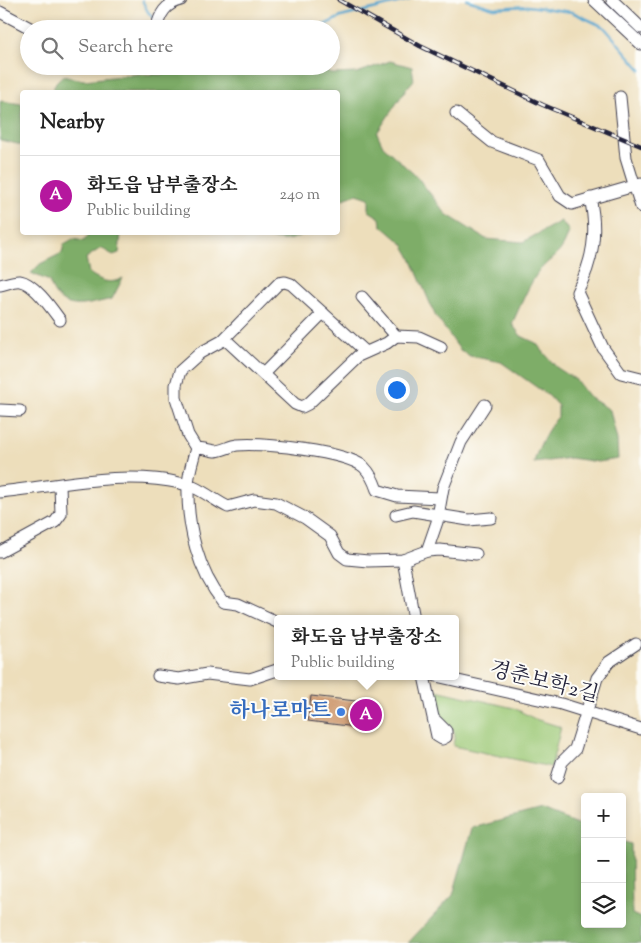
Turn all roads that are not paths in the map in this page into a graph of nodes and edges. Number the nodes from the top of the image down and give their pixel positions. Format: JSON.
{"nodes":[{"id":1,"x":181,"y":0,"type":"edge"},
{"id":2,"x":594,"y":0,"type":"edge"},
{"id":3,"x":612,"y":0,"type":"edge"},
{"id":4,"x":161,"y":8,"type":"edge"},
{"id":5,"x":0,"y":12,"type":"edge"},
{"id":6,"x":20,"y":23,"type":"edge"},
{"id":7,"x":641,"y":28,"type":"edge"},
{"id":8,"x":641,"y":44,"type":"edge"},
{"id":9,"x":620,"y":97,"type":"dead end"},
{"id":10,"x":456,"y":113,"type":"dead end"},
{"id":11,"x":638,"y":185,"type":"edge"},
{"id":12,"x":590,"y":198,"type":"junction"},
{"id":13,"x":641,"y":207,"type":"edge"},
{"id":14,"x":0,"y":285,"type":"edge"},
{"id":15,"x":362,"y":297,"type":"dead end"},
{"id":16,"x":323,"y":313,"type":"junction"},
{"id":17,"x":60,"y":320,"type":"dead end"},
{"id":18,"x":396,"y":336,"type":"junction"},
{"id":19,"x":225,"y":339,"type":"junction"},
{"id":20,"x":441,"y":347,"type":"dead end"},
{"id":21,"x":366,"y":352,"type":"junction"},
{"id":22,"x":263,"y":374,"type":"junction"},
{"id":23,"x":641,"y":378,"type":"edge"},
{"id":24,"x":486,"y":405,"type":"dead end"},
{"id":25,"x":0,"y":410,"type":"edge"},
{"id":26,"x":20,"y":411,"type":"dead end"},
{"id":27,"x":196,"y":448,"type":"junction"},
{"id":28,"x":60,"y":485,"type":"junction"},
{"id":29,"x":188,"y":485,"type":"junction"},
{"id":30,"x":0,"y":492,"type":"edge"},
{"id":31,"x":440,"y":498,"type":"junction"},
{"id":32,"x":438,"y":514,"type":"junction"},
{"id":33,"x":396,"y":515,"type":"dead end"},
{"id":34,"x":491,"y":518,"type":"dead end"},
{"id":35,"x":427,"y":551,"type":"junction"},
{"id":36,"x":0,"y":552,"type":"edge"},
{"id":37,"x":476,"y":554,"type":"dead end"},
{"id":38,"x":403,"y":560,"type":"junction"},
{"id":39,"x":413,"y":615,"type":"edge"},
{"id":40,"x":274,"y":621,"type":"edge"},
{"id":41,"x":636,"y":644,"type":"dead end"},
{"id":42,"x":274,"y":671,"type":"edge"},
{"id":43,"x":158,"y":676,"type":"dead end"},
{"id":44,"x":425,"y":680,"type":"edge"},
{"id":45,"x":454,"y":680,"type":"edge"},
{"id":46,"x":588,"y":712,"type":"junction"},
{"id":47,"x":433,"y":718,"type":"dead end"},
{"id":48,"x":641,"y":729,"type":"edge"},
{"id":49,"x":557,"y":778,"type":"dead end"}],
"edges":[{"from":1,"to":4,"type":"street"},
{"from":2,"to":8,"type":"street"},
{"from":3,"to":7,"type":"street"},
{"from":5,"to":6,"type":"street"},
{"from":9,"to":11,"type":"street"},
{"from":10,"to":12,"type":"street"},
{"from":11,"to":12,"type":"street"},
{"from":11,"to":13,"type":"street"},
{"from":12,"to":23,"type":"street"},
{"from":14,"to":17,"type":"street"},
{"from":15,"to":18,"type":"street"},
{"from":16,"to":19,"type":"street"},
{"from":16,"to":21,"type":"street"},
{"from":16,"to":22,"type":"street"},
{"from":18,"to":20,"type":"street"},
{"from":18,"to":21,"type":"street"},
{"from":19,"to":22,"type":"street"},
{"from":19,"to":27,"type":"street"},
{"from":21,"to":22,"type":"street"},
{"from":24,"to":31,"type":"street"},
{"from":25,"to":26,"type":"street"},
{"from":27,"to":29,"type":"street"},
{"from":27,"to":31,"type":"street"},
{"from":28,"to":29,"type":"street"},
{"from":28,"to":30,"type":"street"},
{"from":28,"to":36,"type":"street"},
{"from":29,"to":38,"type":"street"},
{"from":29,"to":40,"type":"street"},
{"from":31,"to":32,"type":"street"},
{"from":32,"to":33,"type":"street"},
{"from":32,"to":34,"type":"street"},
{"from":32,"to":35,"type":"street"},
{"from":35,"to":37,"type":"street"},
{"from":35,"to":38,"type":"street"},
{"from":38,"to":39,"type":"street"},
{"from":41,"to":46,"type":"street"},
{"from":42,"to":43,"type":"street"},
{"from":44,"to":47,"type":"street"},
{"from":45,"to":46,"type":"street","name":"경춘보학2길"},
{"from":46,"to":48,"type":"street","name":"경춘보학2길"},
{"from":46,"to":49,"type":"street"}]}
